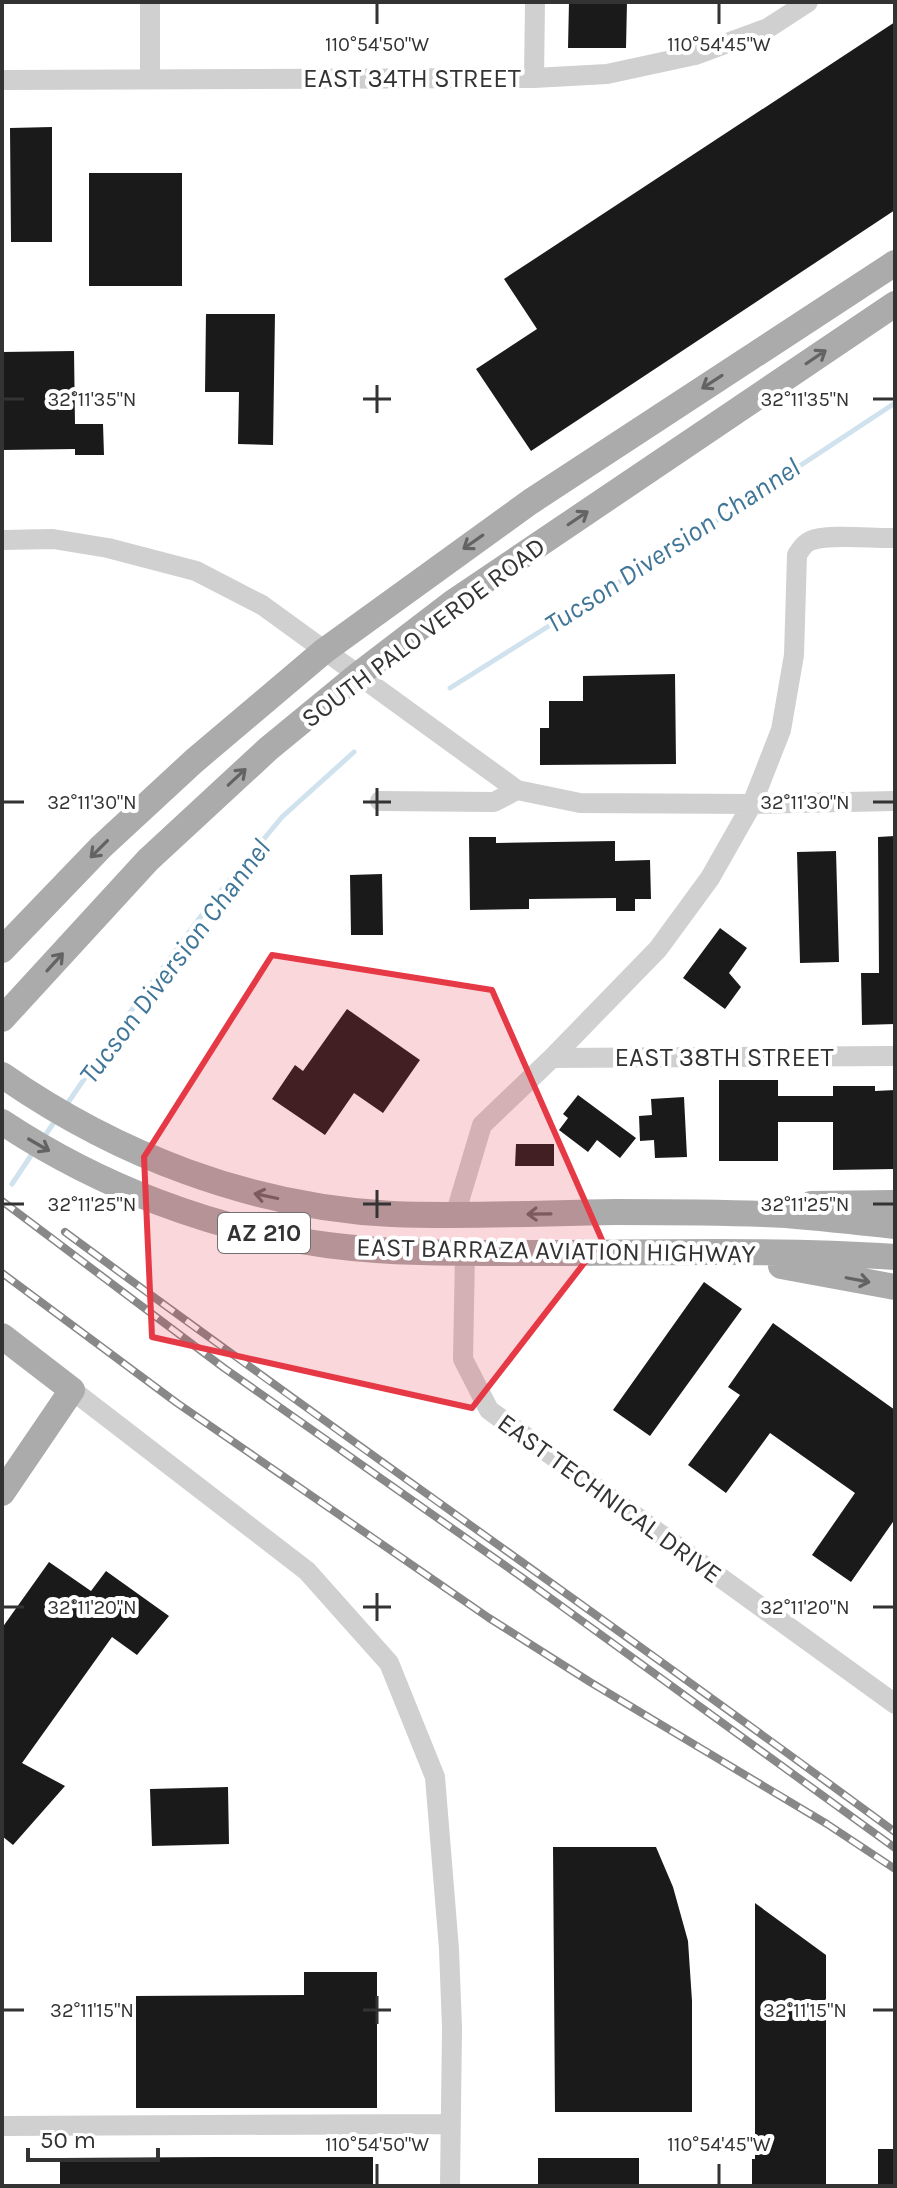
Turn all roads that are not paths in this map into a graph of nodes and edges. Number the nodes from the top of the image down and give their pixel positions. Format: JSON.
{"nodes":[{"id":1,"x":150,"y":2,"type":"edge"},
{"id":2,"x":535,"y":2,"type":"edge"},
{"id":3,"x":808,"y":2,"type":"edge"},
{"id":4,"x":534,"y":78,"type":"junction"},
{"id":5,"x":150,"y":79,"type":"junction"},
{"id":6,"x":2,"y":80,"type":"edge"},
{"id":7,"x":895,"y":263,"type":"edge"},
{"id":8,"x":895,"y":304,"type":"edge"},
{"id":9,"x":895,"y":538,"type":"edge"},
{"id":10,"x":2,"y":540,"type":"edge"},
{"id":11,"x":324,"y":651,"type":"junction"},
{"id":12,"x":358,"y":675,"type":"junction"},
{"id":13,"x":517,"y":790,"type":"junction"},
{"id":14,"x":380,"y":801,"type":"dead end"},
{"id":15,"x":895,"y":801,"type":"edge"},
{"id":16,"x":752,"y":804,"type":"junction"},
{"id":17,"x":2,"y":950,"type":"edge"},
{"id":18,"x":2,"y":1019,"type":"edge"},
{"id":19,"x":895,"y":1056,"type":"edge"},
{"id":20,"x":552,"y":1058,"type":"junction"},
{"id":21,"x":2,"y":1075,"type":"edge"},
{"id":22,"x":3,"y":1123,"type":"edge"},
{"id":23,"x":110,"y":1181,"type":"junction"},
{"id":24,"x":895,"y":1203,"type":"edge"},
{"id":25,"x":617,"y":1212,"type":"junction"},
{"id":26,"x":455,"y":1215,"type":"junction"},
{"id":27,"x":895,"y":1226,"type":"edge"},
{"id":28,"x":465,"y":1253,"type":"junction"},
{"id":29,"x":614,"y":1253,"type":"junction"},
{"id":30,"x":895,"y":1257,"type":"edge"},
{"id":31,"x":895,"y":1287,"type":"edge"},
{"id":32,"x":2,"y":1336,"type":"edge"},
{"id":33,"x":72,"y":1390,"type":"junction"},
{"id":34,"x":2,"y":1493,"type":"edge"},
{"id":35,"x":895,"y":1704,"type":"edge"},
{"id":36,"x":450,"y":2124,"type":"junction"},
{"id":37,"x":2,"y":2126,"type":"edge"},
{"id":38,"x":450,"y":2186,"type":"edge"}],
"edges":[{"from":1,"to":5,"type":"street"},
{"from":2,"to":4,"type":"street"},
{"from":3,"to":4,"type":"street","name":"EAST 34TH STREET"},
{"from":4,"to":5,"type":"street","name":"EAST 34TH STREET"},
{"from":5,"to":6,"type":"street","name":"EAST 34TH STREET"},
{"from":7,"to":11,"type":"main road","name":"SOUTH PALO VERDE ROAD","one_way":true},
{"from":12,"to":8,"type":"main road","name":"SOUTH PALO VERDE ROAD","one_way":true},
{"from":9,"to":16,"type":"street"},
{"from":10,"to":11,"type":"street"},
{"from":11,"to":12,"type":"street"},
{"from":11,"to":17,"type":"main road","name":"SOUTH PALO VERDE ROAD","one_way":true},
{"from":12,"to":13,"type":"street"},
{"from":18,"to":12,"type":"main road","name":"SOUTH PALO VERDE ROAD","one_way":true},
{"from":13,"to":14,"type":"street"},
{"from":13,"to":16,"type":"street"},
{"from":15,"to":16,"type":"street"},
{"from":16,"to":20,"type":"street"},
{"from":19,"to":20,"type":"street","name":"EAST 38TH STREET"},
{"from":20,"to":26,"type":"street"},
{"from":26,"to":21,"type":"main road","name":"EAST BARRAZA AVIATION HIGHWAY","number":"AZ 210","one_way":true},
{"from":22,"to":23,"type":"main road","name":"EAST BARRAZA AVIATION HIGHWAY","number":"AZ 210","one_way":true},
{"from":23,"to":26,"type":"main road"},
{"from":23,"to":28,"type":"main road","name":"EAST BARRAZA AVIATION HIGHWAY","number":"AZ 210"},
{"from":24,"to":25,"type":"main road"},
{"from":25,"to":26,"type":"main road","name":"EAST BARRAZA AVIATION HIGHWAY","number":"AZ 210","one_way":true},
{"from":25,"to":27,"type":"main road","name":"EAST BARRAZA AVIATION HIGHWAY","number":"AZ 210"},
{"from":28,"to":29,"type":"main road","name":"EAST BARRAZA AVIATION HIGHWAY","number":"AZ 210"},
{"from":28,"to":35,"type":"street","name":"EAST TECHNICAL DRIVE"},
{"from":29,"to":30,"type":"main road","name":"EAST BARRAZA AVIATION HIGHWAY","number":"AZ 210"},
{"from":29,"to":31,"type":"main road","one_way":true},
{"from":32,"to":33,"type":"main road"},
{"from":33,"to":34,"type":"main road"},
{"from":33,"to":36,"type":"street"},
{"from":36,"to":37,"type":"street"},
{"from":36,"to":38,"type":"street"}]}
